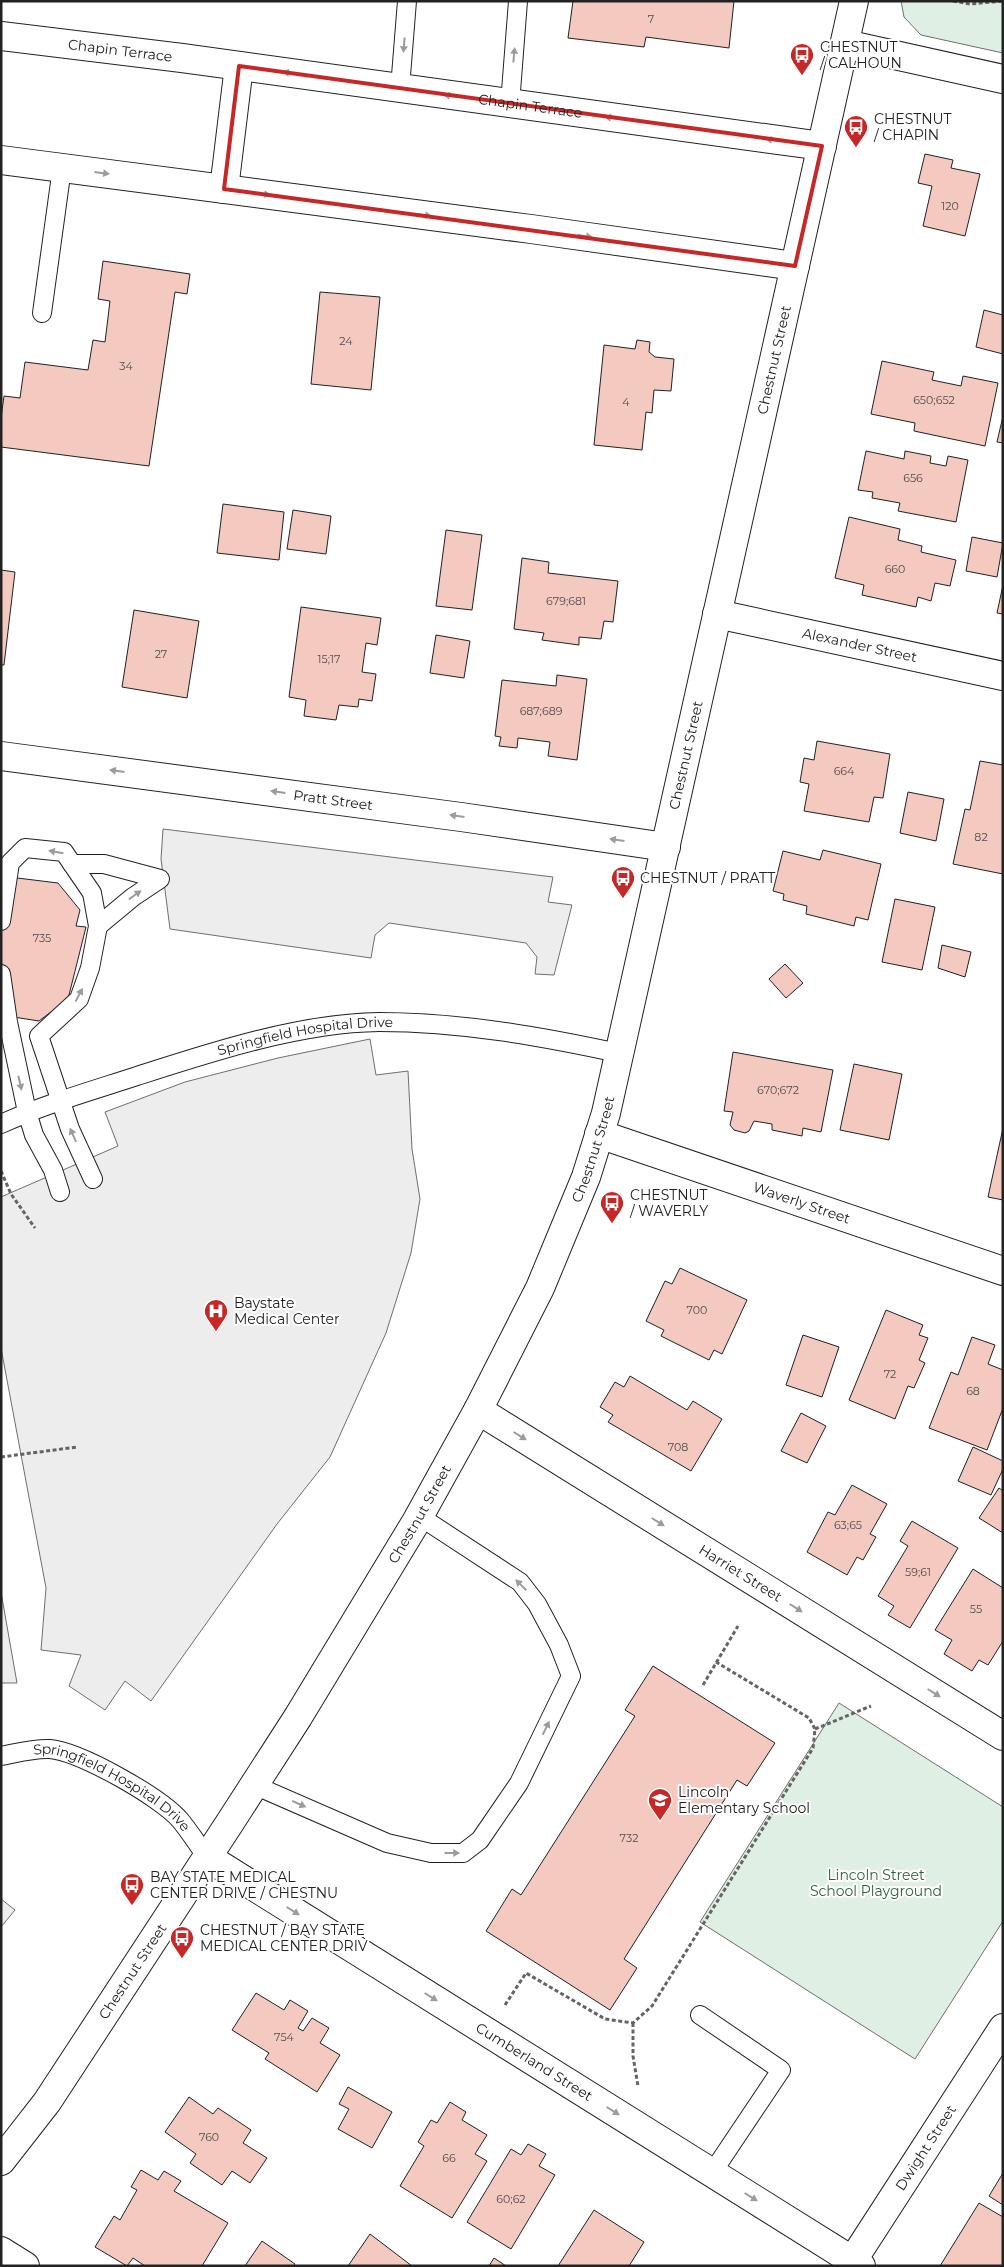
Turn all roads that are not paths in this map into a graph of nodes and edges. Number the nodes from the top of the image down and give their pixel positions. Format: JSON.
{"nodes":[{"id":1,"x":407,"y":1,"type":"edge"},
{"id":2,"x":518,"y":1,"type":"edge"},
{"id":3,"x":854,"y":1,"type":"edge"},
{"id":4,"x":1,"y":36,"type":"edge"},
{"id":5,"x":845,"y":44,"type":"junction"},
{"id":6,"x":239,"y":66,"type":"junction"},
{"id":7,"x":1003,"y":79,"type":"edge"},
{"id":8,"x":400,"y":88,"type":"junction"},
{"id":9,"x":510,"y":104,"type":"junction"},
{"id":10,"x":822,"y":146,"type":"junction"},
{"id":11,"x":1,"y":160,"type":"edge"},
{"id":12,"x":62,"y":168,"type":"junction"},
{"id":13,"x":224,"y":189,"type":"junction"},
{"id":14,"x":795,"y":266,"type":"junction"},
{"id":15,"x":42,"y":312,"type":"dead end"},
{"id":16,"x":718,"y":614,"type":"junction"},
{"id":17,"x":1003,"y":676,"type":"edge"},
{"id":18,"x":1,"y":756,"type":"edge"},
{"id":19,"x":666,"y":847,"type":"junction"},
{"id":20,"x":72,"y":864,"type":"junction"},
{"id":21,"x":1,"y":921,"type":"edge"},
{"id":22,"x":98,"y":926,"type":"junction"},
{"id":23,"x":1,"y":974,"type":"edge"},
{"id":24,"x":39,"y":1036,"type":"junction"},
{"id":25,"x":11,"y":1038,"type":"junction"},
{"id":26,"x":618,"y":1053,"type":"junction"},
{"id":27,"x":60,"y":1101,"type":"junction"},
{"id":28,"x":27,"y":1112,"type":"junction"},
{"id":29,"x":1,"y":1124,"type":"edge"},
{"id":30,"x":599,"y":1134,"type":"junction"},
{"id":31,"x":93,"y":1179,"type":"dead end"},
{"id":32,"x":60,"y":1192,"type":"dead end"},
{"id":33,"x":1003,"y":1271,"type":"edge"},
{"id":34,"x":478,"y":1410,"type":"junction"},
{"id":35,"x":419,"y":1516,"type":"junction"},
{"id":36,"x":1003,"y":1736,"type":"edge"},
{"id":37,"x":1,"y":1756,"type":"edge"},
{"id":38,"x":254,"y":1785,"type":"junction"},
{"id":39,"x":207,"y":1857,"type":"junction"},
{"id":40,"x":700,"y":2015,"type":"dead end"},
{"id":41,"x":1003,"y":2028,"type":"edge"},
{"id":42,"x":1,"y":2161,"type":"edge"},
{"id":43,"x":712,"y":2173,"type":"junction"},
{"id":44,"x":1,"y":2251,"type":"edge"},
{"id":45,"x":854,"y":2264,"type":"edge"},
{"id":46,"x":25,"y":2266,"type":"edge"}],
"edges":[{"from":1,"to":8,"type":"lane","one_way":true},
{"from":9,"to":2,"type":"lane","one_way":true},
{"from":3,"to":5,"type":"street","name":"Chestnut Street"},
{"from":4,"to":6,"type":"street","name":"Chapin Terrace"},
{"from":5,"to":7,"type":"street"},
{"from":5,"to":10,"type":"street","name":"Chestnut Street"},
{"from":8,"to":6,"type":"street","name":"Chapin Terrace","one_way":true},
{"from":6,"to":13,"type":"street"},
{"from":9,"to":8,"type":"street","name":"Chapin Terrace","one_way":true},
{"from":10,"to":9,"type":"street","name":"Chapin Terrace","one_way":true},
{"from":10,"to":14,"type":"street","name":"Chestnut Street"},
{"from":11,"to":12,"type":"street"},
{"from":12,"to":13,"type":"street","one_way":true},
{"from":12,"to":15,"type":"lane"},
{"from":13,"to":14,"type":"street","one_way":true},
{"from":14,"to":16,"type":"street","name":"Chestnut Street"},
{"from":16,"to":17,"type":"street","name":"Alexander Street"},
{"from":16,"to":19,"type":"street","name":"Chestnut Street"},
{"from":19,"to":18,"type":"street","name":"Pratt Street","one_way":true},
{"from":19,"to":26,"type":"street","name":"Chestnut Street"},
{"from":20,"to":21,"type":"lane","one_way":true},
{"from":20,"to":22,"type":"lane"},
{"from":22,"to":20,"type":"lane","one_way":true},
{"from":24,"to":22,"type":"lane","one_way":true},
{"from":23,"to":25,"type":"lane"},
{"from":24,"to":25,"type":"lane"},
{"from":24,"to":27,"type":"lane"},
{"from":25,"to":28,"type":"lane","one_way":true},
{"from":26,"to":27,"type":"lane","name":"Springfield Hospital Drive"},
{"from":26,"to":30,"type":"street","name":"Chestnut Street"},
{"from":27,"to":28,"type":"lane","name":"Springfield Hospital Drive"},
{"from":31,"to":27,"type":"lane","one_way":true},
{"from":28,"to":29,"type":"lane","name":"Springfield Hospital Drive"},
{"from":28,"to":32,"type":"lane"},
{"from":30,"to":33,"type":"street","name":"Waverly Street"},
{"from":30,"to":34,"type":"street","name":"Chestnut Street"},
{"from":34,"to":35,"type":"street","name":"Chestnut Street"},
{"from":34,"to":36,"type":"street","name":"Harriet Street","one_way":true},
{"from":35,"to":38,"type":"street","name":"Chestnut Street"},
{"from":38,"to":35,"type":"lane","one_way":true},
{"from":37,"to":39,"type":"lane","name":"Springfield Hospital Drive"},
{"from":38,"to":39,"type":"street","name":"Chestnut Street"},
{"from":39,"to":42,"type":"street","name":"Chestnut Street"},
{"from":39,"to":43,"type":"street","name":"Cumberland Street","one_way":true},
{"from":40,"to":43,"type":"lane"},
{"from":41,"to":45,"type":"street","name":"Dwight Street"},
{"from":43,"to":45,"type":"street","name":"Cumberland Street","one_way":true},
{"from":44,"to":46,"type":"street"}]}
